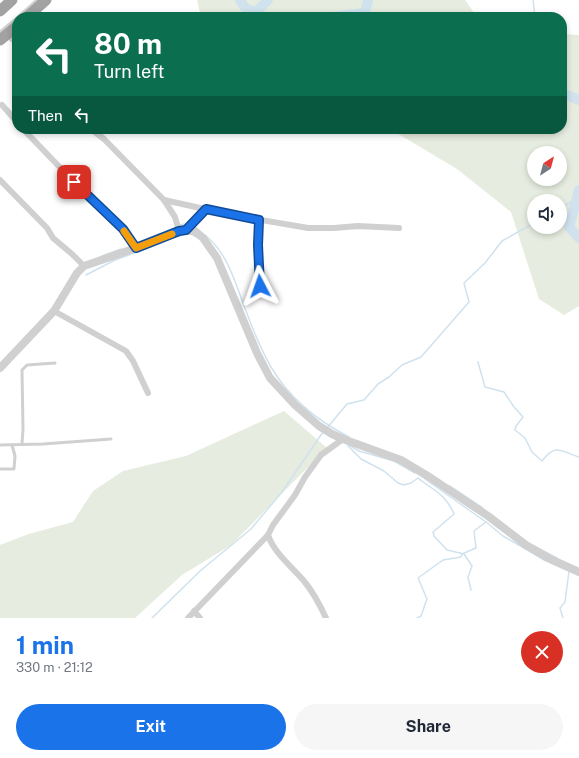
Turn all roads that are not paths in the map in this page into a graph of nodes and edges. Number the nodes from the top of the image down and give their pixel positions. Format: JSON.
{"nodes":[{"id":1,"x":12,"y":0,"type":"edge"},
{"id":2,"x":18,"y":0,"type":"edge"},
{"id":3,"x":37,"y":0,"type":"edge"},
{"id":4,"x":46,"y":0,"type":"edge"},
{"id":5,"x":24,"y":12,"type":"edge"},
{"id":6,"x":33,"y":12,"type":"edge"},
{"id":7,"x":1,"y":13,"type":"edge"},
{"id":8,"x":12,"y":25,"type":"edge"},
{"id":9,"x":12,"y":29,"type":"edge"},
{"id":10,"x":2,"y":36,"type":"edge"},
{"id":11,"x":12,"y":41,"type":"edge"},
{"id":12,"x":2,"y":105,"type":"dead end"},
{"id":13,"x":12,"y":116,"type":"edge"},
{"id":14,"x":28,"y":134,"type":"edge"},
{"id":15,"x":98,"y":134,"type":"edge"},
{"id":16,"x":0,"y":180,"type":"edge"},
{"id":17,"x":164,"y":200,"type":"junction"},
{"id":18,"x":206,"y":209,"type":"junction"},
{"id":19,"x":259,"y":220,"type":"junction"},
{"id":20,"x":399,"y":228,"type":"dead end"},
{"id":21,"x":183,"y":230,"type":"junction"},
{"id":22,"x":136,"y":248,"type":"junction"},
{"id":23,"x":84,"y":266,"type":"junction"},
{"id":24,"x":259,"y":290,"type":"dead end"},
{"id":25,"x":54,"y":311,"type":"junction"},
{"id":26,"x":55,"y":363,"type":"dead end"},
{"id":27,"x":0,"y":368,"type":"edge"},
{"id":28,"x":148,"y":394,"type":"dead end"},
{"id":29,"x":111,"y":439,"type":"dead end"},
{"id":30,"x":343,"y":439,"type":"junction"},
{"id":31,"x":22,"y":444,"type":"junction"},
{"id":32,"x":0,"y":445,"type":"edge"},
{"id":33,"x":12,"y":445,"type":"junction"},
{"id":34,"x":0,"y":469,"type":"edge"},
{"id":35,"x":268,"y":535,"type":"junction"},
{"id":36,"x":579,"y":572,"type":"edge"},
{"id":37,"x":194,"y":610,"type":"junction"},
{"id":38,"x":188,"y":618,"type":"edge"},
{"id":39,"x":200,"y":618,"type":"edge"},
{"id":40,"x":326,"y":618,"type":"edge"}],
"edges":[{"from":1,"to":7,"type":"highway"},
{"from":2,"to":7,"type":"lane"},
{"from":3,"to":5,"type":"lane"},
{"from":4,"to":6,"type":"highway"},
{"from":8,"to":10,"type":"lane"},
{"from":9,"to":10,"type":"highway"},
{"from":10,"to":11,"type":"street"},
{"from":12,"to":13,"type":"street"},
{"from":14,"to":22,"type":"street"},
{"from":15,"to":17,"type":"street"},
{"from":16,"to":23,"type":"street"},
{"from":17,"to":18,"type":"street"},
{"from":17,"to":21,"type":"street"},
{"from":18,"to":19,"type":"street"},
{"from":18,"to":21,"type":"street"},
{"from":19,"to":20,"type":"street"},
{"from":19,"to":24,"type":"street"},
{"from":21,"to":22,"type":"street"},
{"from":21,"to":30,"type":"street"},
{"from":22,"to":23,"type":"street"},
{"from":23,"to":25,"type":"street"},
{"from":25,"to":27,"type":"street"},
{"from":25,"to":28,"type":"street"},
{"from":26,"to":31,"type":"lane"},
{"from":29,"to":31,"type":"lane"},
{"from":30,"to":35,"type":"street"},
{"from":30,"to":36,"type":"street"},
{"from":31,"to":33,"type":"lane"},
{"from":32,"to":33,"type":"lane"},
{"from":33,"to":34,"type":"lane"},
{"from":35,"to":37,"type":"street"},
{"from":35,"to":40,"type":"street"},
{"from":37,"to":38,"type":"street"},
{"from":37,"to":39,"type":"street"}]}
